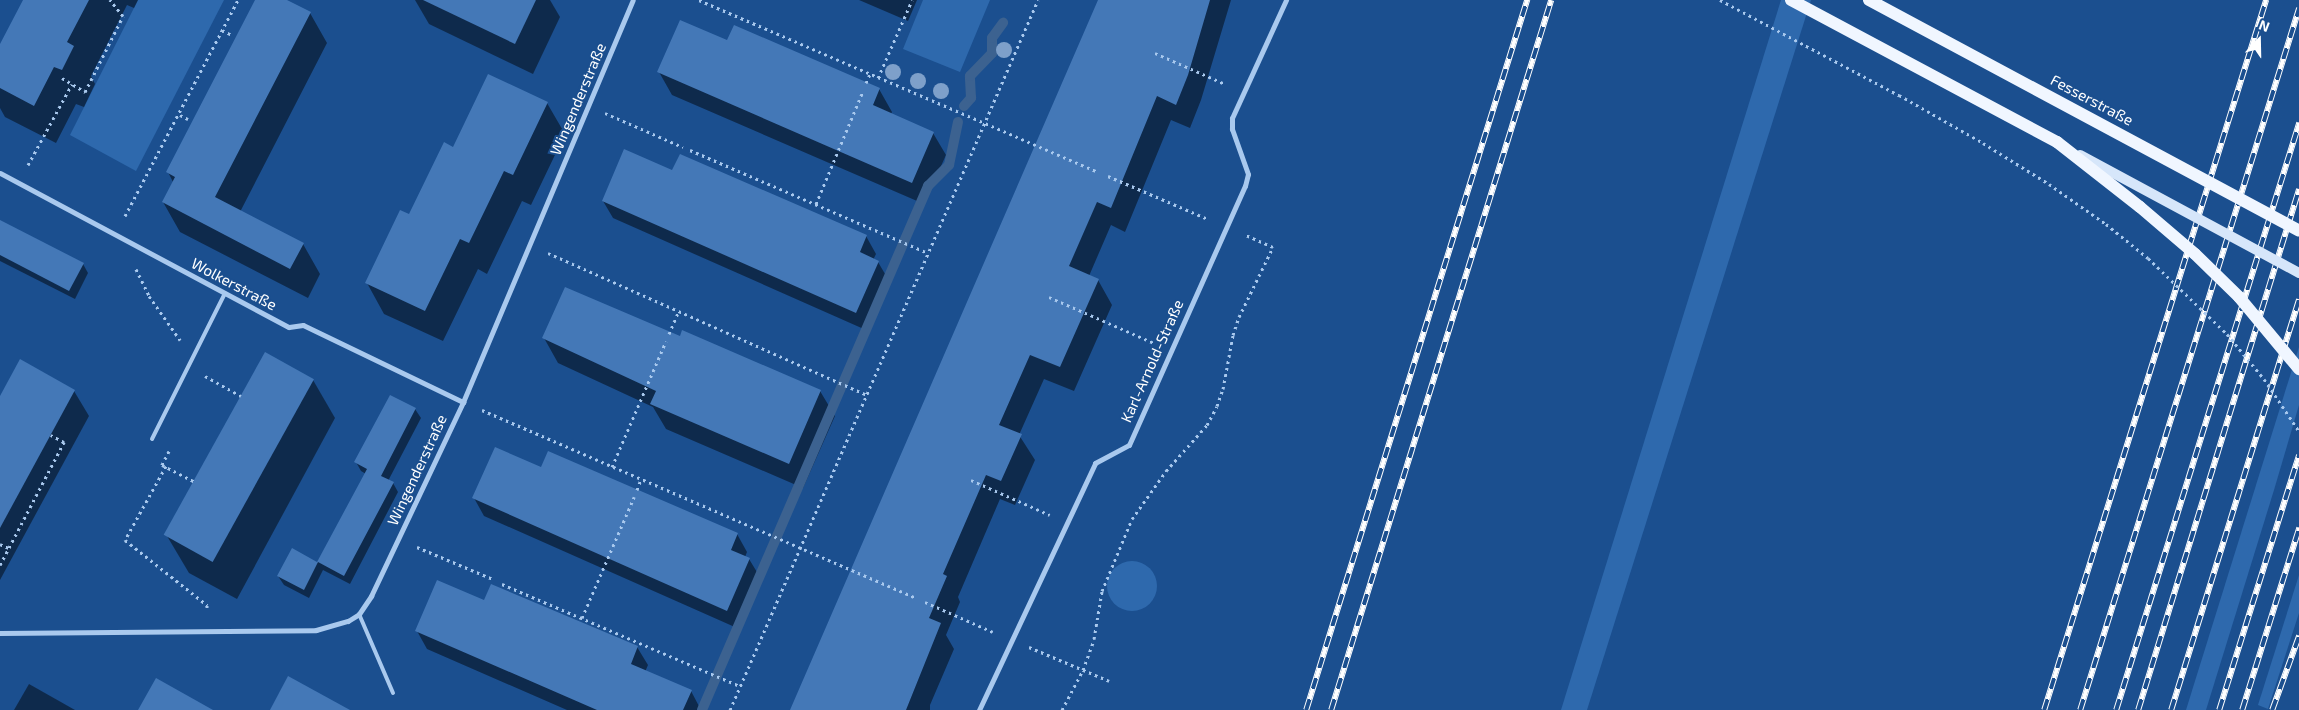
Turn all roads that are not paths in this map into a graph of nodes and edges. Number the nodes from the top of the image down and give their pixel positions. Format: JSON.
{"nodes":[{"id":1,"x":633,"y":0,"type":"edge"},
{"id":2,"x":1286,"y":0,"type":"edge"},
{"id":3,"x":1790,"y":0,"type":"edge"},
{"id":4,"x":1869,"y":0,"type":"edge"},
{"id":5,"x":2057,"y":142,"type":"junction"},
{"id":6,"x":0,"y":173,"type":"edge"},
{"id":7,"x":2299,"y":231,"type":"edge"},
{"id":8,"x":2299,"y":273,"type":"edge"},
{"id":9,"x":225,"y":293,"type":"junction"},
{"id":10,"x":2299,"y":369,"type":"edge"},
{"id":11,"x":463,"y":402,"type":"junction"},
{"id":12,"x":152,"y":439,"type":"dead end"},
{"id":13,"x":359,"y":614,"type":"junction"},
{"id":14,"x":0,"y":634,"type":"edge"},
{"id":15,"x":392,"y":693,"type":"dead end"},
{"id":16,"x":979,"y":710,"type":"edge"}],
"edges":[{"from":1,"to":11,"type":"street","name":"Wingenderstraße"},
{"from":2,"to":16,"type":"street","name":"Karl-Arnold-Straße"},
{"from":3,"to":5,"type":"main road"},
{"from":4,"to":7,"type":"main road","name":"Fesserstraße","bridge":true},
{"from":5,"to":8,"type":"main road","bridge":true},
{"from":5,"to":10,"type":"main road","bridge":true},
{"from":6,"to":9,"type":"street","name":"Wolkerstraße"},
{"from":9,"to":11,"type":"street","name":"Wolkerstraße"},
{"from":9,"to":12,"type":"lane"},
{"from":11,"to":13,"type":"street","name":"Wingenderstraße"},
{"from":13,"to":14,"type":"street"},
{"from":13,"to":15,"type":"lane"}]}
